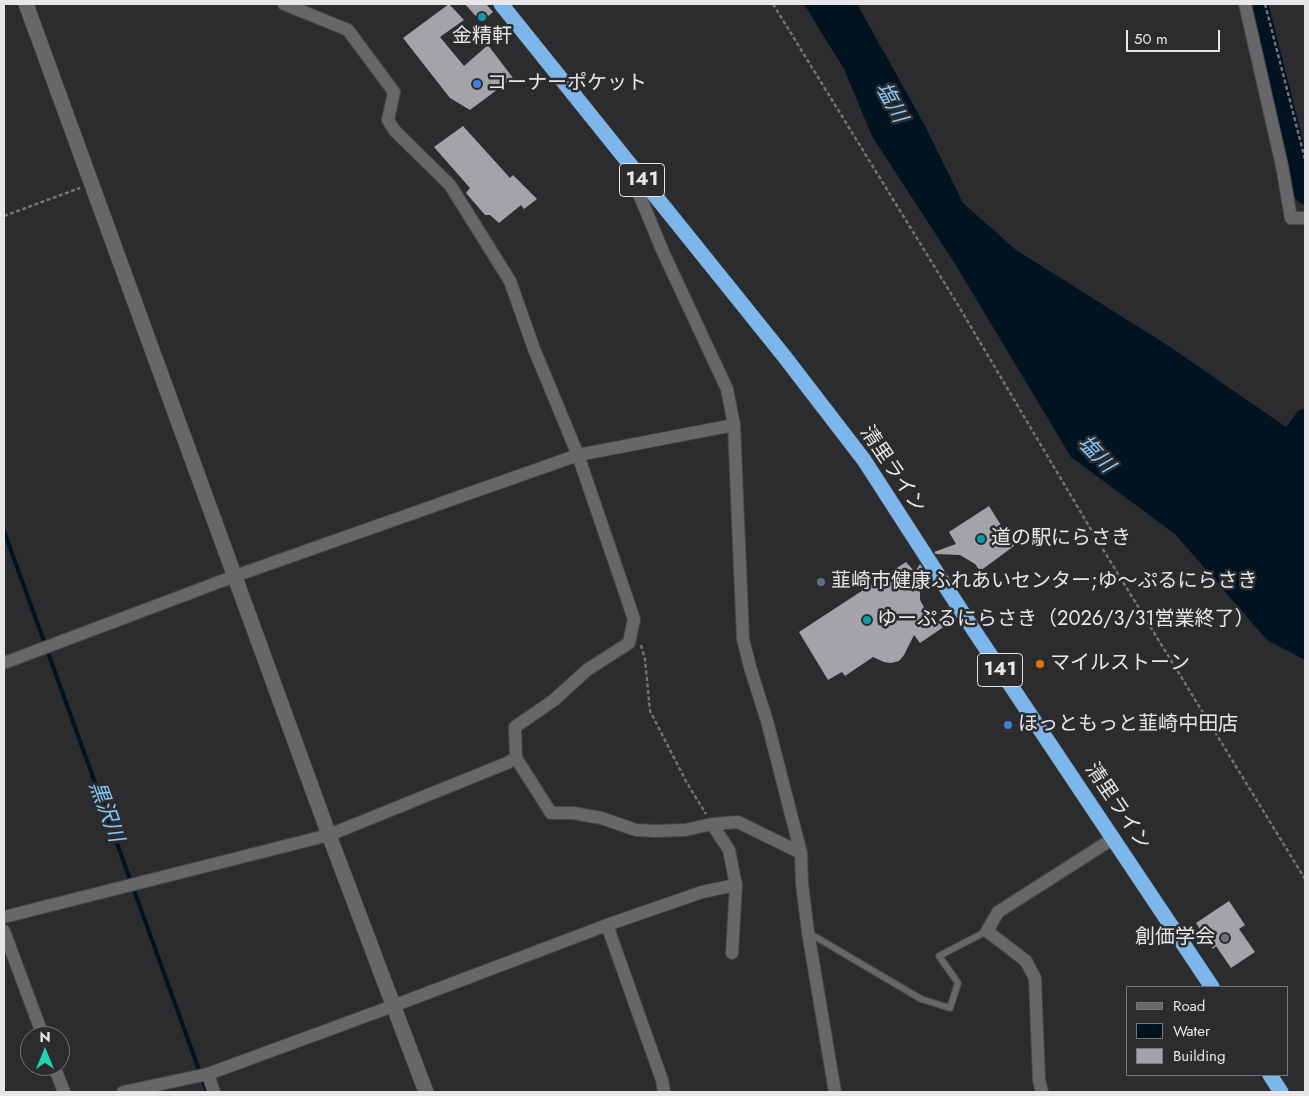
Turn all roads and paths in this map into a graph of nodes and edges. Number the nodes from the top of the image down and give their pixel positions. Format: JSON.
{"nodes":[{"id":1,"x":26,"y":4,"type":"edge"},
{"id":2,"x":284,"y":4,"type":"edge"},
{"id":3,"x":501,"y":4,"type":"edge"},
{"id":4,"x":773,"y":4,"type":"edge"},
{"id":5,"x":1245,"y":4,"type":"edge"},
{"id":6,"x":1265,"y":4,"type":"edge"},
{"id":7,"x":623,"y":156,"type":"junction"},
{"id":8,"x":1305,"y":159,"type":"edge"},
{"id":9,"x":92,"y":184,"type":"junction"},
{"id":10,"x":4,"y":216,"type":"edge"},
{"id":11,"x":1302,"y":218,"type":"edge"},
{"id":12,"x":734,"y":425,"type":"junction"},
{"id":13,"x":578,"y":455,"type":"junction"},
{"id":14,"x":235,"y":576,"type":"junction"},
{"id":15,"x":640,"y":643,"type":"dead end"},
{"id":16,"x":4,"y":664,"type":"edge"},
{"id":17,"x":516,"y":758,"type":"junction"},
{"id":18,"x":712,"y":824,"type":"junction"},
{"id":19,"x":329,"y":834,"type":"junction"},
{"id":20,"x":1114,"y":838,"type":"junction"},
{"id":21,"x":801,"y":853,"type":"junction"},
{"id":22,"x":1305,"y":879,"type":"edge"},
{"id":23,"x":736,"y":885,"type":"junction"},
{"id":24,"x":4,"y":917,"type":"edge"},
{"id":25,"x":607,"y":925,"type":"junction"},
{"id":26,"x":4,"y":931,"type":"edge"},
{"id":27,"x":987,"y":931,"type":"junction"},
{"id":28,"x":808,"y":932,"type":"junction"},
{"id":29,"x":732,"y":952,"type":"dead end"},
{"id":30,"x":1211,"y":986,"type":"edge"},
{"id":31,"x":393,"y":1006,"type":"junction"},
{"id":32,"x":39,"y":1026,"type":"edge"},
{"id":33,"x":208,"y":1074,"type":"junction"},
{"id":34,"x":58,"y":1076,"type":"edge"},
{"id":35,"x":1271,"y":1076,"type":"edge"},
{"id":36,"x":64,"y":1092,"type":"edge"},
{"id":37,"x":123,"y":1092,"type":"edge"},
{"id":38,"x":214,"y":1092,"type":"edge"},
{"id":39,"x":426,"y":1092,"type":"edge"},
{"id":40,"x":664,"y":1092,"type":"edge"},
{"id":41,"x":836,"y":1092,"type":"edge"},
{"id":42,"x":1042,"y":1092,"type":"edge"},
{"id":43,"x":1281,"y":1092,"type":"edge"}],
"edges":[{"from":1,"to":9,"type":"street"},
{"from":2,"to":13,"type":"street"},
{"from":3,"to":7,"type":"highway","name":"清里ライン","number":"141"},
{"from":4,"to":22,"type":"path"},
{"from":5,"to":11,"type":"street"},
{"from":6,"to":8,"type":"path"},
{"from":7,"to":12,"type":"street"},
{"from":7,"to":20,"type":"highway","name":"清里ライン","number":"141"},
{"from":9,"to":10,"type":"path"},
{"from":9,"to":14,"type":"street"},
{"from":12,"to":13,"type":"street"},
{"from":12,"to":21,"type":"street"},
{"from":13,"to":14,"type":"street"},
{"from":13,"to":17,"type":"street"},
{"from":14,"to":16,"type":"street"},
{"from":14,"to":19,"type":"street"},
{"from":15,"to":18,"type":"path"},
{"from":17,"to":18,"type":"street"},
{"from":17,"to":19,"type":"street"},
{"from":18,"to":21,"type":"street"},
{"from":18,"to":23,"type":"street"},
{"from":19,"to":24,"type":"street"},
{"from":19,"to":31,"type":"street"},
{"from":20,"to":27,"type":"street"},
{"from":20,"to":30,"type":"highway","name":"清里ライン","number":"141"},
{"from":21,"to":28,"type":"street"},
{"from":23,"to":25,"type":"street"},
{"from":23,"to":29,"type":"street"},
{"from":25,"to":31,"type":"street"},
{"from":25,"to":40,"type":"street"},
{"from":26,"to":32,"type":"street"},
{"from":27,"to":28,"type":"lane"},
{"from":27,"to":42,"type":"street"},
{"from":28,"to":41,"type":"street"},
{"from":31,"to":33,"type":"street"},
{"from":31,"to":39,"type":"street"},
{"from":33,"to":37,"type":"street"},
{"from":33,"to":38,"type":"street"},
{"from":34,"to":36,"type":"street"},
{"from":35,"to":43,"type":"highway"}]}
